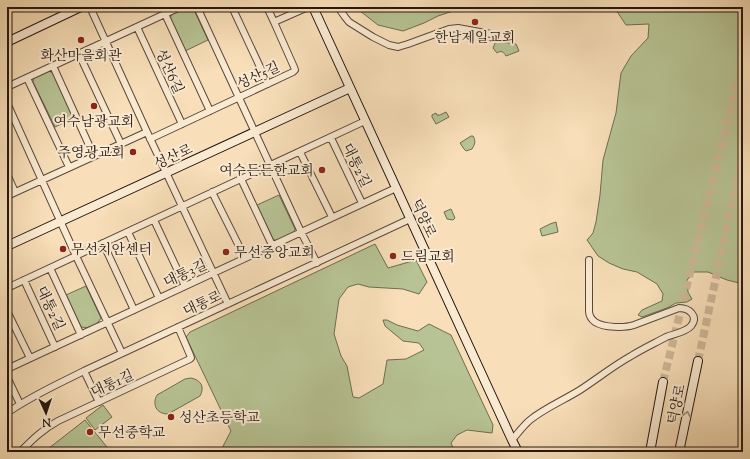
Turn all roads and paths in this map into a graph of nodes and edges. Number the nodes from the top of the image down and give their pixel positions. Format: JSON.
{"nodes":[{"id":1,"x":81,"y":7,"type":"edge"},
{"id":2,"x":90,"y":7,"type":"edge"},
{"id":3,"x":180,"y":7,"type":"edge"},
{"id":4,"x":197,"y":7,"type":"edge"},
{"id":5,"x":232,"y":7,"type":"edge"},
{"id":6,"x":267,"y":7,"type":"edge"},
{"id":7,"x":308,"y":7,"type":"edge"},
{"id":8,"x":313,"y":7,"type":"edge"},
{"id":9,"x":338,"y":7,"type":"edge"},
{"id":10,"x":165,"y":14,"type":"junction"},
{"id":11,"x":274,"y":22,"type":"junction"},
{"id":12,"x":137,"y":27,"type":"junction"},
{"id":13,"x":491,"y":34,"type":"dead end"},
{"id":14,"x":106,"y":41,"type":"junction"},
{"id":15,"x":7,"y":42,"type":"edge"},
{"id":16,"x":79,"y":54,"type":"junction"},
{"id":17,"x":53,"y":66,"type":"junction"},
{"id":18,"x":27,"y":78,"type":"junction"},
{"id":19,"x":268,"y":84,"type":"junction"},
{"id":20,"x":7,"y":87,"type":"edge"},
{"id":21,"x":350,"y":88,"type":"junction"},
{"id":22,"x":238,"y":98,"type":"junction"},
{"id":23,"x":7,"y":103,"type":"edge"},
{"id":24,"x":210,"y":111,"type":"junction"},
{"id":25,"x":366,"y":121,"type":"junction"},
{"id":26,"x":182,"y":124,"type":"junction"},
{"id":27,"x":147,"y":132,"type":"junction"},
{"id":28,"x":255,"y":132,"type":"junction"},
{"id":29,"x":331,"y":138,"type":"junction"},
{"id":30,"x":150,"y":139,"type":"junction"},
{"id":31,"x":121,"y":144,"type":"junction"},
{"id":32,"x":300,"y":152,"type":"junction"},
{"id":33,"x":94,"y":156,"type":"junction"},
{"id":34,"x":270,"y":166,"type":"junction"},
{"id":35,"x":69,"y":167,"type":"junction"},
{"id":36,"x":167,"y":173,"type":"junction"},
{"id":37,"x":7,"y":174,"type":"edge"},
{"id":38,"x":241,"y":179,"type":"junction"},
{"id":39,"x":42,"y":180,"type":"junction"},
{"id":40,"x":396,"y":188,"type":"junction"},
{"id":41,"x":15,"y":192,"type":"junction"},
{"id":42,"x":212,"y":192,"type":"junction"},
{"id":43,"x":7,"y":196,"type":"edge"},
{"id":44,"x":362,"y":203,"type":"junction"},
{"id":45,"x":183,"y":206,"type":"junction"},
{"id":46,"x":332,"y":217,"type":"junction"},
{"id":47,"x":410,"y":219,"type":"junction"},
{"id":48,"x":154,"y":220,"type":"junction"},
{"id":49,"x":61,"y":222,"type":"junction"},
{"id":50,"x":128,"y":232,"type":"junction"},
{"id":51,"x":301,"y":232,"type":"junction"},
{"id":52,"x":103,"y":243,"type":"junction"},
{"id":53,"x":272,"y":245,"type":"junction"},
{"id":54,"x":7,"y":246,"type":"edge"},
{"id":55,"x":76,"y":256,"type":"junction"},
{"id":56,"x":245,"y":258,"type":"junction"},
{"id":57,"x":589,"y":260,"type":"dead end"},
{"id":58,"x":316,"y":263,"type":"junction"},
{"id":59,"x":50,"y":268,"type":"junction"},
{"id":60,"x":213,"y":273,"type":"junction"},
{"id":61,"x":24,"y":280,"type":"junction"},
{"id":62,"x":185,"y":286,"type":"junction"},
{"id":63,"x":7,"y":288,"type":"edge"},
{"id":64,"x":159,"y":298,"type":"junction"},
{"id":65,"x":228,"y":304,"type":"junction"},
{"id":66,"x":7,"y":310,"type":"edge"},
{"id":67,"x":134,"y":310,"type":"junction"},
{"id":68,"x":107,"y":322,"type":"junction"},
{"id":69,"x":178,"y":327,"type":"junction"},
{"id":70,"x":81,"y":335,"type":"junction"},
{"id":71,"x":55,"y":347,"type":"junction"},
{"id":72,"x":122,"y":353,"type":"junction"},
{"id":73,"x":30,"y":358,"type":"junction"},
{"id":74,"x":698,"y":361,"type":"tunnel mouth"},
{"id":75,"x":7,"y":369,"type":"edge"},
{"id":76,"x":84,"y":371,"type":"junction"},
{"id":77,"x":7,"y":377,"type":"edge"},
{"id":78,"x":663,"y":382,"type":"tunnel mouth"},
{"id":79,"x":99,"y":402,"type":"junction"},
{"id":80,"x":20,"y":404,"type":"junction"},
{"id":81,"x":7,"y":414,"type":"edge"},
{"id":82,"x":515,"y":447,"type":"edge"},
{"id":83,"x":20,"y":452,"type":"edge"},
{"id":84,"x":650,"y":452,"type":"edge"},
{"id":85,"x":679,"y":452,"type":"edge"}],
"edges":[{"from":1,"to":15,"type":"street"},
{"from":2,"to":14,"type":"street"},
{"from":3,"to":10,"type":"street"},
{"from":4,"to":22,"type":"street"},
{"from":5,"to":19,"type":"street"},
{"from":6,"to":11,"type":"street"},
{"from":7,"to":11,"type":"street"},
{"from":8,"to":21,"type":"street","name":"덕양로"},
{"from":9,"to":13,"type":"street"},
{"from":10,"to":12,"type":"street"},
{"from":10,"to":24,"type":"street","name":"성산6길"},
{"from":11,"to":19,"type":"street","name":"성산5길"},
{"from":12,"to":14,"type":"street"},
{"from":12,"to":26,"type":"street","name":"성산6길"},
{"from":14,"to":16,"type":"street"},
{"from":14,"to":27,"type":"street"},
{"from":16,"to":17,"type":"street"},
{"from":16,"to":31,"type":"street"},
{"from":17,"to":18,"type":"street"},
{"from":17,"to":33,"type":"street"},
{"from":18,"to":20,"type":"street"},
{"from":18,"to":35,"type":"street"},
{"from":19,"to":22,"type":"street","name":"성산5길"},
{"from":21,"to":25,"type":"street","name":"덕양로"},
{"from":21,"to":28,"type":"street","name":"성산로"},
{"from":22,"to":24,"type":"street","name":"성산5길"},
{"from":22,"to":28,"type":"street"},
{"from":23,"to":39,"type":"street"},
{"from":24,"to":26,"type":"street","name":"성산5길"},
{"from":25,"to":29,"type":"street","name":"대통2길"},
{"from":25,"to":40,"type":"street","name":"덕양로"},
{"from":26,"to":30,"type":"street","name":"성산5길"},
{"from":27,"to":30,"type":"street"},
{"from":27,"to":31,"type":"street"},
{"from":28,"to":34,"type":"street"},
{"from":28,"to":36,"type":"street","name":"성산로"},
{"from":29,"to":32,"type":"street","name":"대통2길"},
{"from":29,"to":44,"type":"street","name":"대통2길"},
{"from":30,"to":36,"type":"street"},
{"from":31,"to":33,"type":"street"},
{"from":32,"to":34,"type":"street","name":"대통2길"},
{"from":32,"to":46,"type":"street"},
{"from":33,"to":35,"type":"street"},
{"from":34,"to":38,"type":"street","name":"대통2길"},
{"from":34,"to":51,"type":"street"},
{"from":35,"to":39,"type":"street"},
{"from":36,"to":45,"type":"street"},
{"from":36,"to":49,"type":"street","name":"성산로"},
{"from":37,"to":41,"type":"street"},
{"from":38,"to":42,"type":"street","name":"대통2길"},
{"from":38,"to":53,"type":"street"},
{"from":39,"to":41,"type":"street"},
{"from":39,"to":49,"type":"street"},
{"from":40,"to":44,"type":"street","name":"대통3길"},
{"from":40,"to":47,"type":"street","name":"덕양로"},
{"from":41,"to":43,"type":"street"},
{"from":42,"to":45,"type":"street","name":"대통2길"},
{"from":42,"to":56,"type":"street"},
{"from":44,"to":46,"type":"street","name":"대통3길"},
{"from":45,"to":48,"type":"street","name":"대통2길"},
{"from":45,"to":60,"type":"street"},
{"from":46,"to":51,"type":"street","name":"대통3길"},
{"from":47,"to":58,"type":"street","name":"대통로"},
{"from":47,"to":82,"type":"street","name":"덕양로"},
{"from":48,"to":50,"type":"street","name":"대통2길"},
{"from":48,"to":62,"type":"street"},
{"from":49,"to":54,"type":"street","name":"성산로"},
{"from":49,"to":55,"type":"street"},
{"from":50,"to":52,"type":"street","name":"대통2길"},
{"from":50,"to":64,"type":"street"},
{"from":51,"to":53,"type":"street","name":"대통3길"},
{"from":51,"to":58,"type":"street"},
{"from":52,"to":55,"type":"street","name":"대통2길"},
{"from":52,"to":67,"type":"street"},
{"from":53,"to":56,"type":"street","name":"대통3길"},
{"from":55,"to":59,"type":"street","name":"대통2길"},
{"from":55,"to":68,"type":"street"},
{"from":56,"to":60,"type":"street","name":"대통3길"},
{"from":57,"to":82,"type":"street","name":"덕양로"},
{"from":58,"to":65,"type":"street","name":"대통로"},
{"from":59,"to":61,"type":"street","name":"대통2길"},
{"from":59,"to":70,"type":"street","name":"대통2길"},
{"from":60,"to":62,"type":"street","name":"대통3길"},
{"from":60,"to":65,"type":"street"},
{"from":61,"to":63,"type":"street","name":"대통2길"},
{"from":61,"to":71,"type":"street","name":"대통2길"},
{"from":62,"to":64,"type":"street","name":"대통3길"},
{"from":64,"to":67,"type":"street","name":"대통3길"},
{"from":65,"to":69,"type":"street","name":"대통로"},
{"from":66,"to":73,"type":"street"},
{"from":67,"to":68,"type":"street","name":"대통3길"},
{"from":68,"to":70,"type":"street","name":"대통3길"},
{"from":68,"to":72,"type":"street"},
{"from":69,"to":72,"type":"street","name":"대통로"},
{"from":69,"to":79,"type":"street","name":"대통1길"},
{"from":70,"to":71,"type":"street","name":"대통3길"},
{"from":71,"to":73,"type":"street","name":"대통3길"},
{"from":72,"to":76,"type":"street","name":"대통로"},
{"from":73,"to":75,"type":"street","name":"대통3길"},
{"from":85,"to":74,"type":"street","name":"덕양로","one_way":true},
{"from":76,"to":79,"type":"street"},
{"from":76,"to":80,"type":"street","name":"대통로"},
{"from":77,"to":80,"type":"street"},
{"from":78,"to":84,"type":"street","name":"덕양로"},
{"from":79,"to":83,"type":"street","name":"대통1길"},
{"from":80,"to":81,"type":"street","name":"대통로"}]}
